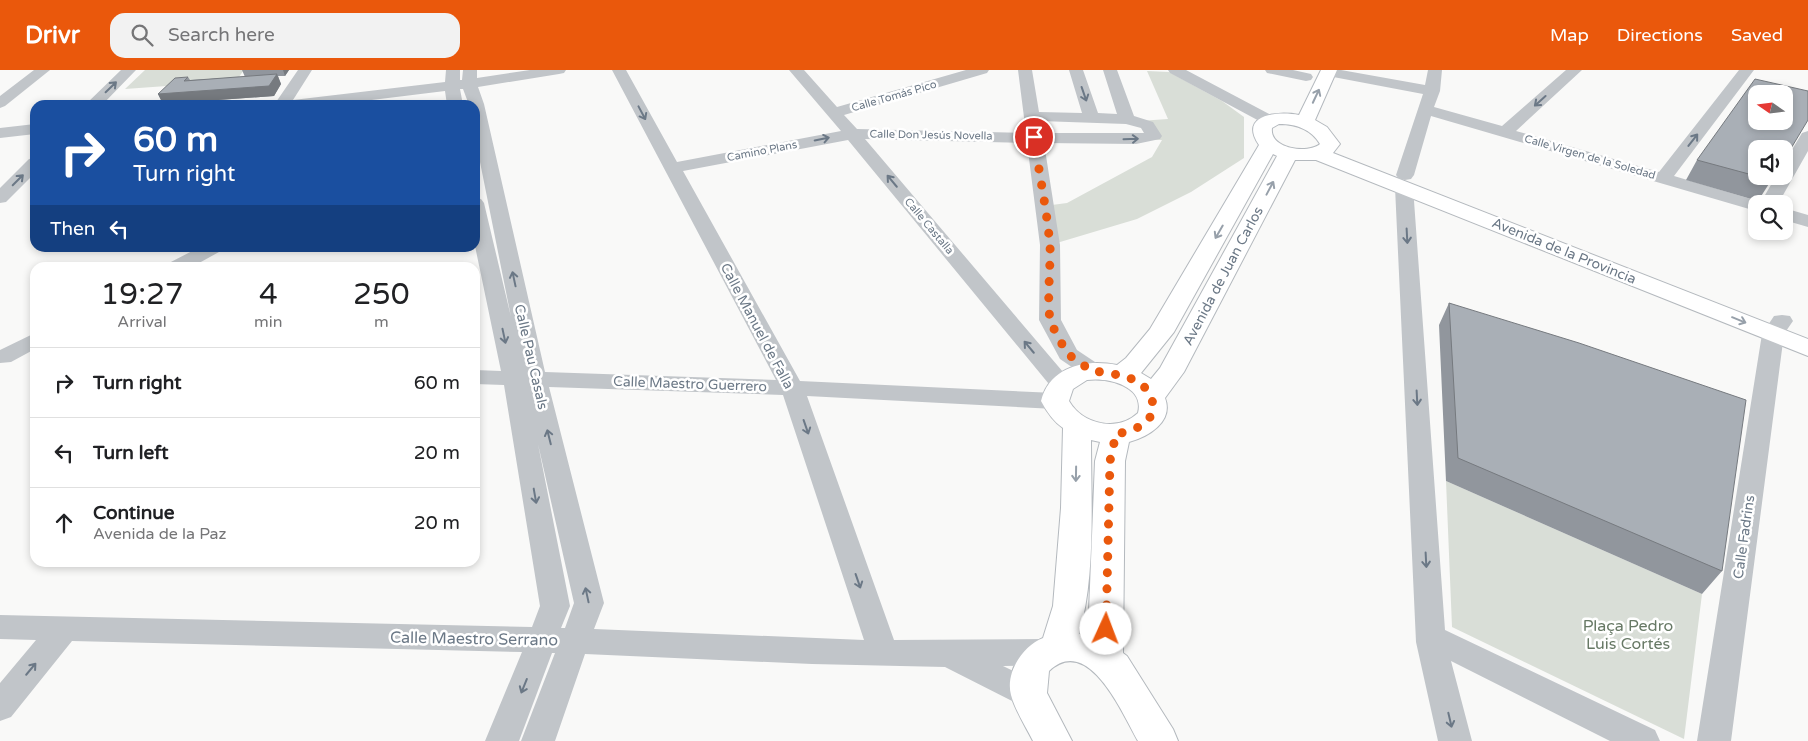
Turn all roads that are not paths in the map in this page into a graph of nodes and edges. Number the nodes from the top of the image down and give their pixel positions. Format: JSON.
{"nodes":[{"id":1,"x":43,"y":70,"type":"edge"},
{"id":2,"x":129,"y":70,"type":"edge"},
{"id":3,"x":305,"y":70,"type":"edge"},
{"id":4,"x":559,"y":70,"type":"edge"},
{"id":5,"x":619,"y":70,"type":"edge"},
{"id":6,"x":796,"y":70,"type":"edge"},
{"id":7,"x":982,"y":70,"type":"edge"},
{"id":8,"x":1025,"y":70,"type":"edge"},
{"id":9,"x":1076,"y":70,"type":"edge"},
{"id":10,"x":1110,"y":70,"type":"edge"},
{"id":11,"x":1272,"y":70,"type":"edge"},
{"id":12,"x":1452,"y":70,"type":"edge"},
{"id":13,"x":1574,"y":70,"type":"edge"},
{"id":14,"x":1747,"y":70,"type":"edge"},
{"id":15,"x":1177,"y":71,"type":"edge"},
{"id":16,"x":1328,"y":71,"type":"edge"},
{"id":17,"x":1308,"y":73,"type":"edge"},
{"id":18,"x":461,"y":77,"type":"edge"},
{"id":19,"x":1433,"y":81,"type":"edge"},
{"id":20,"x":1732,"y":91,"type":"junction"},
{"id":21,"x":1748,"y":95,"type":"edge"},
{"id":22,"x":98,"y":100,"type":"edge"},
{"id":23,"x":285,"y":100,"type":"edge"},
{"id":24,"x":322,"y":100,"type":"edge"},
{"id":25,"x":456,"y":100,"type":"edge"},
{"id":26,"x":468,"y":100,"type":"edge"},
{"id":27,"x":0,"y":103,"type":"edge"},
{"id":28,"x":1287,"y":108,"type":"junction"},
{"id":29,"x":1424,"y":109,"type":"junction"},
{"id":30,"x":834,"y":113,"type":"junction"},
{"id":31,"x":1031,"y":116,"type":"junction"},
{"id":32,"x":1092,"y":118,"type":"junction"},
{"id":33,"x":1127,"y":119,"type":"junction"},
{"id":34,"x":1305,"y":122,"type":"junction"},
{"id":35,"x":30,"y":130,"type":"edge"},
{"id":36,"x":1505,"y":132,"type":"junction"},
{"id":37,"x":0,"y":133,"type":"edge"},
{"id":38,"x":852,"y":134,"type":"junction"},
{"id":39,"x":1808,"y":136,"type":"edge"},
{"id":40,"x":1034,"y":137,"type":"junction"},
{"id":41,"x":480,"y":139,"type":"edge"},
{"id":42,"x":1279,"y":148,"type":"junction"},
{"id":43,"x":1325,"y":149,"type":"junction"},
{"id":44,"x":30,"y":168,"type":"edge"},
{"id":45,"x":671,"y":168,"type":"junction"},
{"id":46,"x":1663,"y":179,"type":"junction"},
{"id":47,"x":1405,"y":181,"type":"junction"},
{"id":48,"x":1774,"y":195,"type":"edge"},
{"id":49,"x":0,"y":198,"type":"edge"},
{"id":50,"x":1748,"y":204,"type":"edge"},
{"id":51,"x":1793,"y":217,"type":"edge"},
{"id":52,"x":480,"y":221,"type":"edge"},
{"id":53,"x":1808,"y":221,"type":"edge"},
{"id":54,"x":204,"y":252,"type":"edge"},
{"id":55,"x":185,"y":262,"type":"edge"},
{"id":56,"x":1778,"y":327,"type":"junction"},
{"id":57,"x":1808,"y":331,"type":"edge"},
{"id":58,"x":30,"y":343,"type":"edge"},
{"id":59,"x":1808,"y":348,"type":"edge"},
{"id":60,"x":2,"y":357,"type":"edge"},
{"id":61,"x":30,"y":358,"type":"edge"},
{"id":62,"x":1094,"y":370,"type":"junction"},
{"id":63,"x":1122,"y":375,"type":"junction"},
{"id":64,"x":480,"y":377,"type":"edge"},
{"id":65,"x":524,"y":379,"type":"junction"},
{"id":66,"x":792,"y":388,"type":"junction"},
{"id":67,"x":1058,"y":393,"type":"junction"},
{"id":68,"x":1151,"y":397,"type":"junction"},
{"id":69,"x":1077,"y":425,"type":"junction"},
{"id":70,"x":1116,"y":434,"type":"junction"},
{"id":71,"x":0,"y":627,"type":"edge"},
{"id":72,"x":64,"y":629,"type":"junction"},
{"id":73,"x":1431,"y":637,"type":"junction"},
{"id":74,"x":541,"y":640,"type":"junction"},
{"id":75,"x":574,"y":641,"type":"junction"},
{"id":76,"x":1052,"y":649,"type":"junction"},
{"id":77,"x":883,"y":652,"type":"junction"},
{"id":78,"x":947,"y":653,"type":"junction"},
{"id":79,"x":1105,"y":658,"type":"junction"},
{"id":80,"x":1029,"y":694,"type":"junction"},
{"id":81,"x":0,"y":707,"type":"edge"},
{"id":82,"x":502,"y":741,"type":"edge"},
{"id":83,"x":538,"y":741,"type":"edge"},
{"id":84,"x":1053,"y":741,"type":"edge"},
{"id":85,"x":1159,"y":741,"type":"edge"},
{"id":86,"x":1455,"y":741,"type":"edge"},
{"id":87,"x":1643,"y":741,"type":"edge"},
{"id":88,"x":1714,"y":741,"type":"edge"}],
"edges":[{"from":1,"to":27,"type":"street"},
{"from":22,"to":2,"type":"street","one_way":true},
{"from":3,"to":23,"type":"street"},
{"from":4,"to":18,"type":"street"},
{"from":5,"to":45,"type":"street","name":"Calle Manuel de Falla","one_way":true},
{"from":6,"to":30,"type":"street","name":"Calle Castalla"},
{"from":7,"to":30,"type":"street","name":"Calle Tomás Pico"},
{"from":8,"to":31,"type":"street"},
{"from":9,"to":32,"type":"street","one_way":true},
{"from":10,"to":33,"type":"street"},
{"from":11,"to":17,"type":"street"},
{"from":12,"to":19,"type":"street"},
{"from":13,"to":36,"type":"street","one_way":true},
{"from":14,"to":20,"type":"street"},
{"from":15,"to":28,"type":"street"},
{"from":16,"to":19,"type":"street"},
{"from":34,"to":16,"type":"main road","one_way":true},
{"from":17,"to":28,"type":"main road"},
{"from":18,"to":24,"type":"street"},
{"from":18,"to":25,"type":"street"},
{"from":18,"to":26,"type":"street","name":"Calle Pau Casals"},
{"from":19,"to":29,"type":"street"},
{"from":20,"to":21,"type":"street"},
{"from":46,"to":20,"type":"street","one_way":true},
{"from":28,"to":34,"type":"main road"},
{"from":28,"to":42,"type":"main road"},
{"from":29,"to":36,"type":"street","name":"Calle Virgen de la Soledad"},
{"from":29,"to":47,"type":"street"},
{"from":30,"to":38,"type":"street","name":"Calle Castalla"},
{"from":31,"to":32,"type":"street"},
{"from":31,"to":40,"type":"street"},
{"from":32,"to":33,"type":"street"},
{"from":40,"to":33,"type":"street","name":"Calle Don Jesús Novella","one_way":true},
{"from":34,"to":43,"type":"main road"},
{"from":35,"to":37,"type":"street"},
{"from":36,"to":46,"type":"street","name":"Calle Virgen de la Soledad"},
{"from":38,"to":40,"type":"street","name":"Calle Don Jesús Novella"},
{"from":45,"to":38,"type":"street","name":"Camino Plans","one_way":true},
{"from":67,"to":38,"type":"street","name":"Calle Castalla","one_way":true},
{"from":39,"to":48,"type":"street"},
{"from":40,"to":62,"type":"street"},
{"from":65,"to":41,"type":"street","name":"Calle Pau Casals","one_way":true},
{"from":42,"to":43,"type":"main road"},
{"from":42,"to":63,"type":"main road","name":"Avenida de Juan Carlos","one_way":true},
{"from":68,"to":42,"type":"main road","name":"Avenida de Juan Carlos","one_way":true},
{"from":43,"to":47,"type":"main road","name":"Avenida de la Provincia"},
{"from":49,"to":44,"type":"street","one_way":true},
{"from":45,"to":66,"type":"street","name":"Calle Manuel de Falla"},
{"from":46,"to":50,"type":"street","name":"Calle Virgen de la Soledad"},
{"from":47,"to":56,"type":"main road","name":"Avenida de la Provincia"},
{"from":47,"to":73,"type":"street","one_way":true},
{"from":51,"to":53,"type":"street"},
{"from":52,"to":65,"type":"street","name":"Calle Pau Casals","one_way":true},
{"from":54,"to":55,"type":"street"},
{"from":56,"to":57,"type":"main road","name":"Avenida de la Provincia"},
{"from":56,"to":59,"type":"main road","name":"Avenida de la Provincia"},
{"from":56,"to":88,"type":"street","name":"Calle Fadrins"},
{"from":58,"to":60,"type":"street"},
{"from":60,"to":61,"type":"street"},
{"from":62,"to":63,"type":"main road"},
{"from":62,"to":67,"type":"main road"},
{"from":63,"to":68,"type":"main road"},
{"from":64,"to":65,"type":"street","name":"Calle Maestro Guerrero"},
{"from":65,"to":66,"type":"street","name":"Calle Maestro Guerrero"},
{"from":65,"to":74,"type":"street","name":"Calle Pau Casals","one_way":true},
{"from":75,"to":65,"type":"street","name":"Calle Pau Casals","one_way":true},
{"from":66,"to":67,"type":"street","name":"Calle Maestro Guerrero"},
{"from":66,"to":77,"type":"street","name":"Calle Manuel de Falla","one_way":true},
{"from":67,"to":69,"type":"main road"},
{"from":68,"to":70,"type":"main road"},
{"from":69,"to":70,"type":"main road"},
{"from":69,"to":76,"type":"main road","one_way":true},
{"from":70,"to":79,"type":"main road"},
{"from":71,"to":72,"type":"street","name":"Calle Maestro Serrano"},
{"from":72,"to":74,"type":"street","name":"Calle Maestro Serrano"},
{"from":81,"to":72,"type":"street","one_way":true},
{"from":73,"to":86,"type":"street","one_way":true},
{"from":73,"to":87,"type":"street"},
{"from":74,"to":75,"type":"street","name":"Calle Maestro Serrano"},
{"from":74,"to":82,"type":"street","name":"Calle Pau Casals","one_way":true},
{"from":75,"to":77,"type":"street","name":"Calle Maestro Serrano"},
{"from":75,"to":83,"type":"street","name":"Calle Pau Casals"},
{"from":76,"to":78,"type":"street","name":"Calle Maestro Serrano"},
{"from":76,"to":79,"type":"main road"},
{"from":76,"to":80,"type":"main road"},
{"from":77,"to":78,"type":"street","name":"Calle Maestro Serrano"},
{"from":78,"to":80,"type":"street","name":"Calle Maestro Serrano"},
{"from":79,"to":85,"type":"main road"},
{"from":80,"to":84,"type":"main road"}]}
